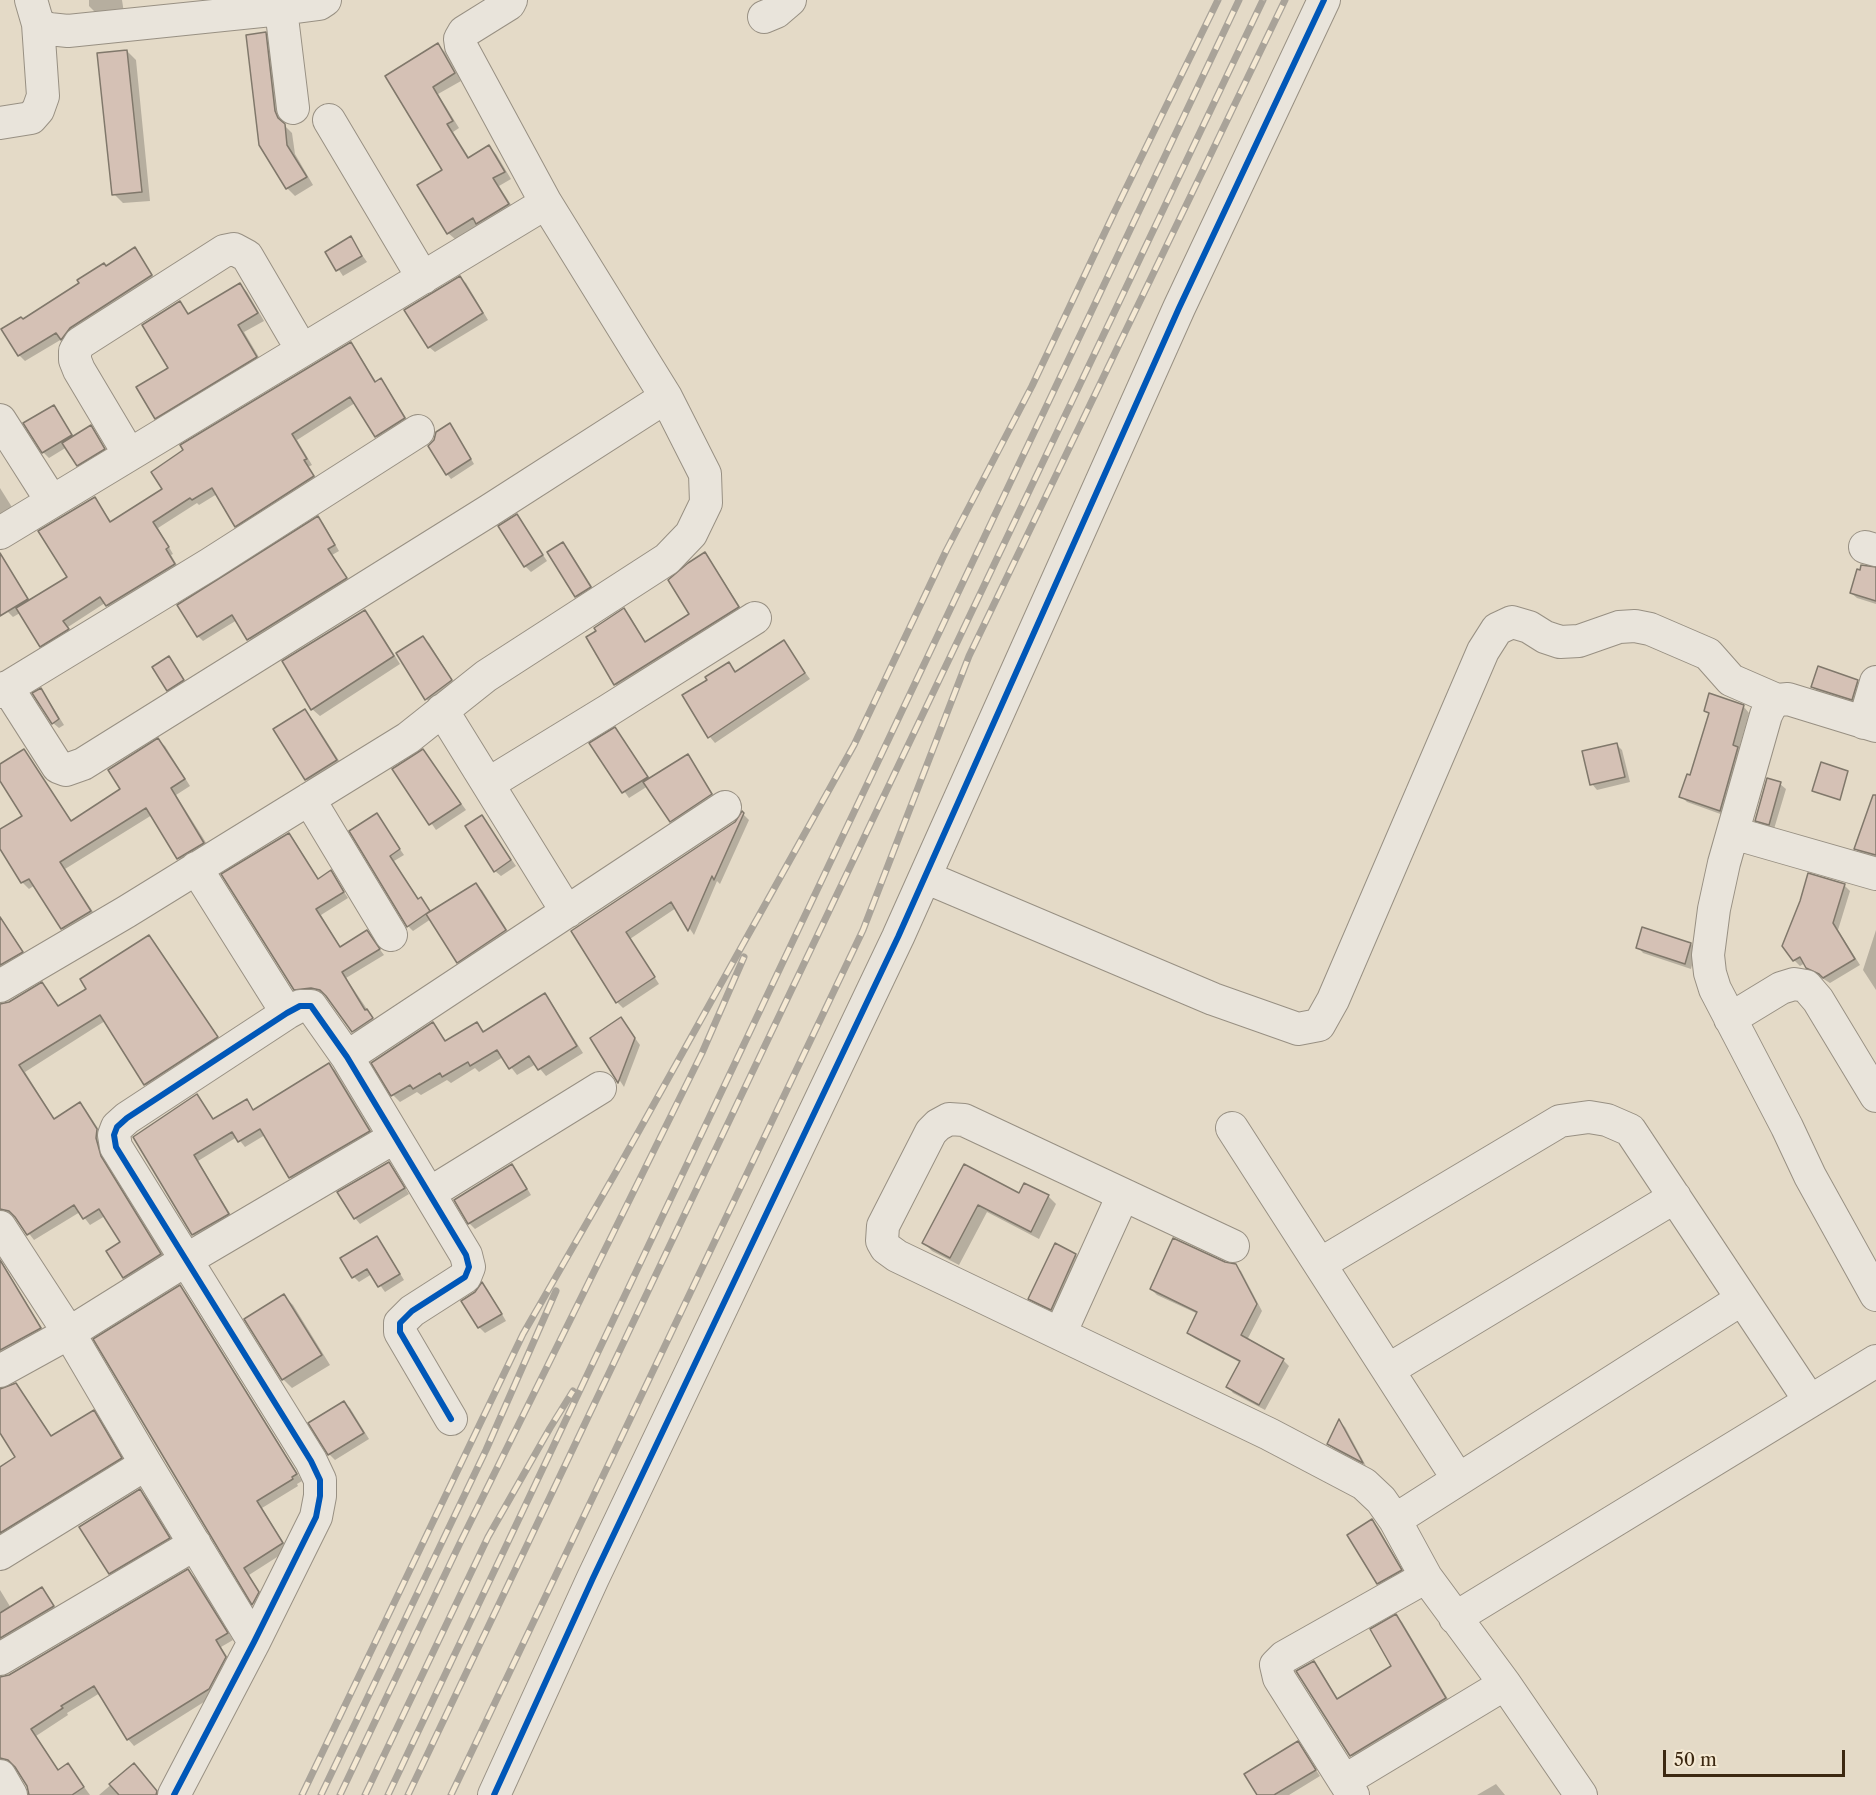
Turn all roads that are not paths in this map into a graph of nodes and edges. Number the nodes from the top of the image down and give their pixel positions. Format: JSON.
{"nodes":[{"id":1,"x":325,"y":0,"type":"edge"},
{"id":2,"x":511,"y":0,"type":"edge"},
{"id":3,"x":790,"y":0,"type":"edge"},
{"id":4,"x":1324,"y":0,"type":"edge"},
{"id":5,"x":281,"y":9,"type":"junction"},
{"id":6,"x":34,"y":12,"type":"edge"},
{"id":7,"x":764,"y":17,"type":"dead end"},
{"id":8,"x":293,"y":108,"type":"dead end"},
{"id":9,"x":329,"y":120,"type":"dead end"},
{"id":10,"x":0,"y":123,"type":"edge"},
{"id":11,"x":546,"y":203,"type":"junction"},
{"id":12,"x":423,"y":278,"type":"junction"},
{"id":13,"x":302,"y":350,"type":"junction"},
{"id":14,"x":666,"y":397,"type":"junction"},
{"id":15,"x":0,"y":420,"type":"edge"},
{"id":16,"x":418,"y":431,"type":"dead end"},
{"id":17,"x":129,"y":454,"type":"junction"},
{"id":18,"x":51,"y":500,"type":"junction"},
{"id":19,"x":0,"y":532,"type":"edge"},
{"id":20,"x":755,"y":618,"type":"dead end"},
{"id":21,"x":1876,"y":682,"type":"edge"},
{"id":22,"x":3,"y":689,"type":"edge"},
{"id":23,"x":1777,"y":700,"type":"junction"},
{"id":24,"x":442,"y":710,"type":"junction"},
{"id":25,"x":1870,"y":724,"type":"edge"},
{"id":26,"x":488,"y":784,"type":"junction"},
{"id":27,"x":309,"y":800,"type":"junction"},
{"id":28,"x":725,"y":807,"type":"dead end"},
{"id":29,"x":1733,"y":833,"type":"junction"},
{"id":30,"x":196,"y":868,"type":"junction"},
{"id":31,"x":1876,"y":874,"type":"edge"},
{"id":32,"x":925,"y":877,"type":"junction"},
{"id":33,"x":567,"y":912,"type":"junction"},
{"id":34,"x":391,"y":935,"type":"dead end"},
{"id":35,"x":0,"y":986,"type":"edge"},
{"id":36,"x":287,"y":1013,"type":"junction"},
{"id":37,"x":1730,"y":1019,"type":"junction"},
{"id":38,"x":347,"y":1057,"type":"junction"},
{"id":39,"x":600,"y":1088,"type":"dead end"},
{"id":40,"x":1876,"y":1096,"type":"edge"},
{"id":41,"x":1232,"y":1128,"type":"dead end"},
{"id":42,"x":395,"y":1137,"type":"junction"},
{"id":43,"x":430,"y":1193,"type":"junction"},
{"id":44,"x":1123,"y":1195,"type":"junction"},
{"id":45,"x":1675,"y":1197,"type":"junction"},
{"id":46,"x":0,"y":1227,"type":"edge"},
{"id":47,"x":1233,"y":1246,"type":"dead end"},
{"id":48,"x":186,"y":1260,"type":"junction"},
{"id":49,"x":1320,"y":1264,"type":"junction"},
{"id":50,"x":1876,"y":1295,"type":"edge"},
{"id":51,"x":1742,"y":1299,"type":"junction"},
{"id":52,"x":69,"y":1333,"type":"junction"},
{"id":53,"x":1059,"y":1334,"type":"junction"},
{"id":54,"x":1876,"y":1361,"type":"edge"},
{"id":55,"x":1388,"y":1370,"type":"junction"},
{"id":56,"x":0,"y":1371,"type":"edge"},
{"id":57,"x":1809,"y":1401,"type":"junction"},
{"id":58,"x":451,"y":1419,"type":"dead end"},
{"id":59,"x":146,"y":1464,"type":"junction"},
{"id":60,"x":1458,"y":1479,"type":"junction"},
{"id":61,"x":1395,"y":1520,"type":"junction"},
{"id":62,"x":195,"y":1544,"type":"junction"},
{"id":63,"x":0,"y":1554,"type":"edge"},
{"id":64,"x":1426,"y":1577,"type":"junction"},
{"id":65,"x":1455,"y":1618,"type":"junction"},
{"id":66,"x":254,"y":1642,"type":"junction"},
{"id":67,"x":0,"y":1659,"type":"edge"},
{"id":68,"x":1505,"y":1684,"type":"junction"},
{"id":69,"x":0,"y":1776,"type":"edge"},
{"id":70,"x":1348,"y":1788,"type":"edge"},
{"id":71,"x":11,"y":1795,"type":"edge"},
{"id":72,"x":174,"y":1795,"type":"edge"},
{"id":73,"x":494,"y":1795,"type":"edge"},
{"id":74,"x":1581,"y":1795,"type":"edge"}],
"edges":[{"from":1,"to":5,"type":"street"},
{"from":2,"to":11,"type":"street"},
{"from":3,"to":7,"type":"street"},
{"from":4,"to":32,"type":"street"},
{"from":5,"to":6,"type":"street"},
{"from":5,"to":8,"type":"street"},
{"from":6,"to":10,"type":"street"},
{"from":9,"to":12,"type":"street"},
{"from":11,"to":12,"type":"street"},
{"from":11,"to":14,"type":"street"},
{"from":12,"to":13,"type":"street"},
{"from":13,"to":17,"type":"street"},
{"from":13,"to":17,"type":"street"},
{"from":14,"to":22,"type":"street"},
{"from":14,"to":24,"type":"street"},
{"from":15,"to":18,"type":"street"},
{"from":16,"to":22,"type":"street"},
{"from":17,"to":18,"type":"street"},
{"from":18,"to":19,"type":"street"},
{"from":20,"to":26,"type":"street"},
{"from":21,"to":25,"type":"street"},
{"from":23,"to":25,"type":"street"},
{"from":23,"to":29,"type":"street"},
{"from":23,"to":32,"type":"street"},
{"from":24,"to":26,"type":"street"},
{"from":24,"to":27,"type":"street"},
{"from":26,"to":33,"type":"street"},
{"from":27,"to":30,"type":"street"},
{"from":27,"to":34,"type":"street"},
{"from":28,"to":33,"type":"street"},
{"from":29,"to":31,"type":"street"},
{"from":29,"to":37,"type":"street"},
{"from":30,"to":35,"type":"street"},
{"from":30,"to":36,"type":"street"},
{"from":32,"to":73,"type":"street"},
{"from":33,"to":38,"type":"street"},
{"from":36,"to":38,"type":"street"},
{"from":36,"to":48,"type":"street"},
{"from":37,"to":40,"type":"street"},
{"from":37,"to":50,"type":"street"},
{"from":38,"to":42,"type":"street"},
{"from":39,"to":43,"type":"street"},
{"from":41,"to":49,"type":"street"},
{"from":42,"to":43,"type":"street"},
{"from":42,"to":48,"type":"street"},
{"from":43,"to":58,"type":"street"},
{"from":44,"to":47,"type":"street"},
{"from":44,"to":53,"type":"street"},
{"from":44,"to":53,"type":"street"},
{"from":45,"to":49,"type":"street"},
{"from":45,"to":51,"type":"street"},
{"from":45,"to":55,"type":"street"},
{"from":46,"to":52,"type":"street"},
{"from":48,"to":52,"type":"street"},
{"from":48,"to":66,"type":"street"},
{"from":49,"to":55,"type":"street"},
{"from":51,"to":57,"type":"street"},
{"from":51,"to":60,"type":"street"},
{"from":52,"to":56,"type":"street"},
{"from":52,"to":59,"type":"street"},
{"from":53,"to":61,"type":"street"},
{"from":54,"to":57,"type":"street"},
{"from":55,"to":60,"type":"street"},
{"from":57,"to":65,"type":"street"},
{"from":59,"to":62,"type":"street"},
{"from":59,"to":63,"type":"street"},
{"from":60,"to":61,"type":"street"},
{"from":61,"to":64,"type":"street"},
{"from":62,"to":66,"type":"street"},
{"from":62,"to":67,"type":"street"},
{"from":64,"to":65,"type":"street"},
{"from":64,"to":70,"type":"street"},
{"from":65,"to":68,"type":"street"},
{"from":66,"to":72,"type":"street"},
{"from":68,"to":70,"type":"street"},
{"from":68,"to":74,"type":"street"},
{"from":69,"to":71,"type":"street"}]}
